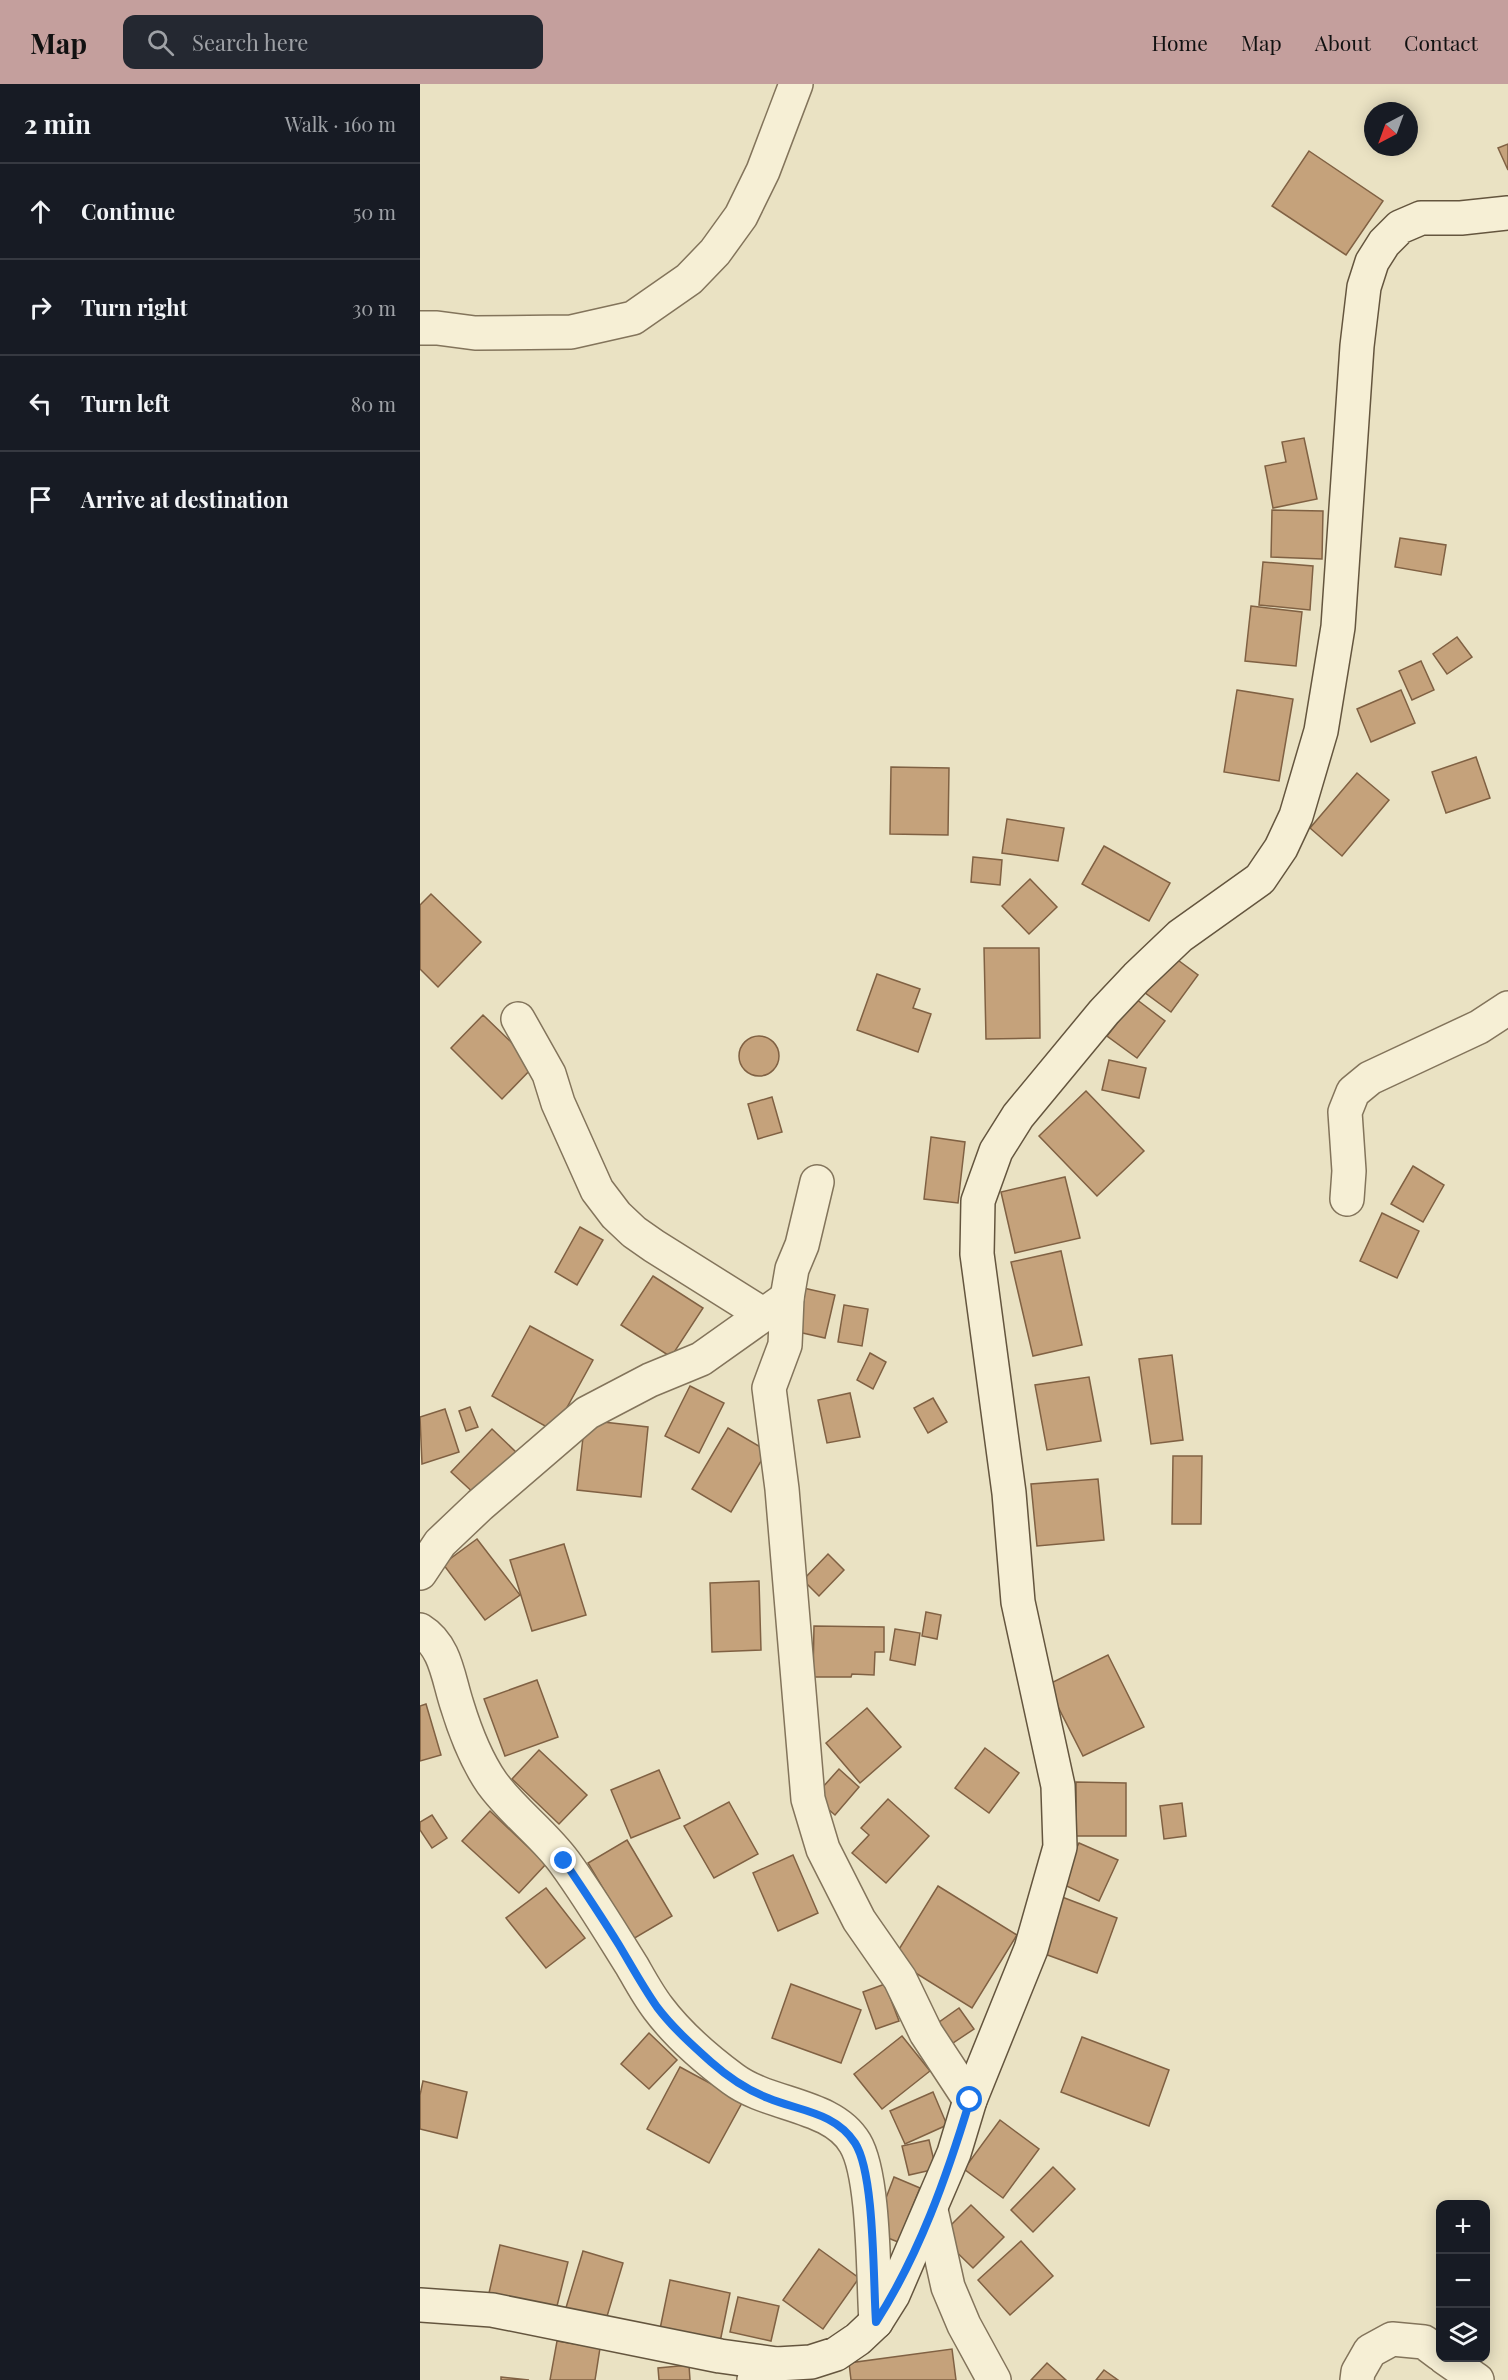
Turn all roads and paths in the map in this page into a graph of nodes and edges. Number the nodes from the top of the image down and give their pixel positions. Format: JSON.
{"nodes":[{"id":1,"x":796,"y":84,"type":"edge"},
{"id":2,"x":1508,"y":213,"type":"edge"},
{"id":3,"x":420,"y":328,"type":"edge"},
{"id":4,"x":1508,"y":1008,"type":"edge"},
{"id":5,"x":518,"y":1018,"type":"dead end"},
{"id":6,"x":817,"y":1182,"type":"dead end"},
{"id":7,"x":1347,"y":1199,"type":"dead end"},
{"id":8,"x":775,"y":1307,"type":"junction"},
{"id":9,"x":420,"y":1573,"type":"edge"},
{"id":10,"x":420,"y":1630,"type":"edge"},
{"id":11,"x":970,"y":2100,"type":"junction"},
{"id":12,"x":931,"y":2210,"type":"junction"},
{"id":13,"x":420,"y":2305,"type":"edge"},
{"id":14,"x":876,"y":2322,"type":"junction"},
{"id":15,"x":1436,"y":2351,"type":"edge"},
{"id":16,"x":1451,"y":2362,"type":"edge"},
{"id":17,"x":765,"y":2372,"type":"edge"},
{"id":18,"x":994,"y":2380,"type":"edge"},
{"id":19,"x":1358,"y":2380,"type":"edge"},
{"id":20,"x":1478,"y":2380,"type":"edge"}],
"edges":[{"from":1,"to":3,"type":"street"},
{"from":2,"to":11,"type":"street"},
{"from":4,"to":7,"type":"street"},
{"from":5,"to":8,"type":"street"},
{"from":6,"to":8,"type":"street"},
{"from":8,"to":9,"type":"street"},
{"from":8,"to":11,"type":"street"},
{"from":10,"to":14,"type":"street"},
{"from":11,"to":12,"type":"street"},
{"from":12,"to":14,"type":"street"},
{"from":12,"to":18,"type":"street"},
{"from":13,"to":17,"type":"street"},
{"from":14,"to":17,"type":"street"},
{"from":15,"to":19,"type":"street"},
{"from":16,"to":20,"type":"street"}]}
